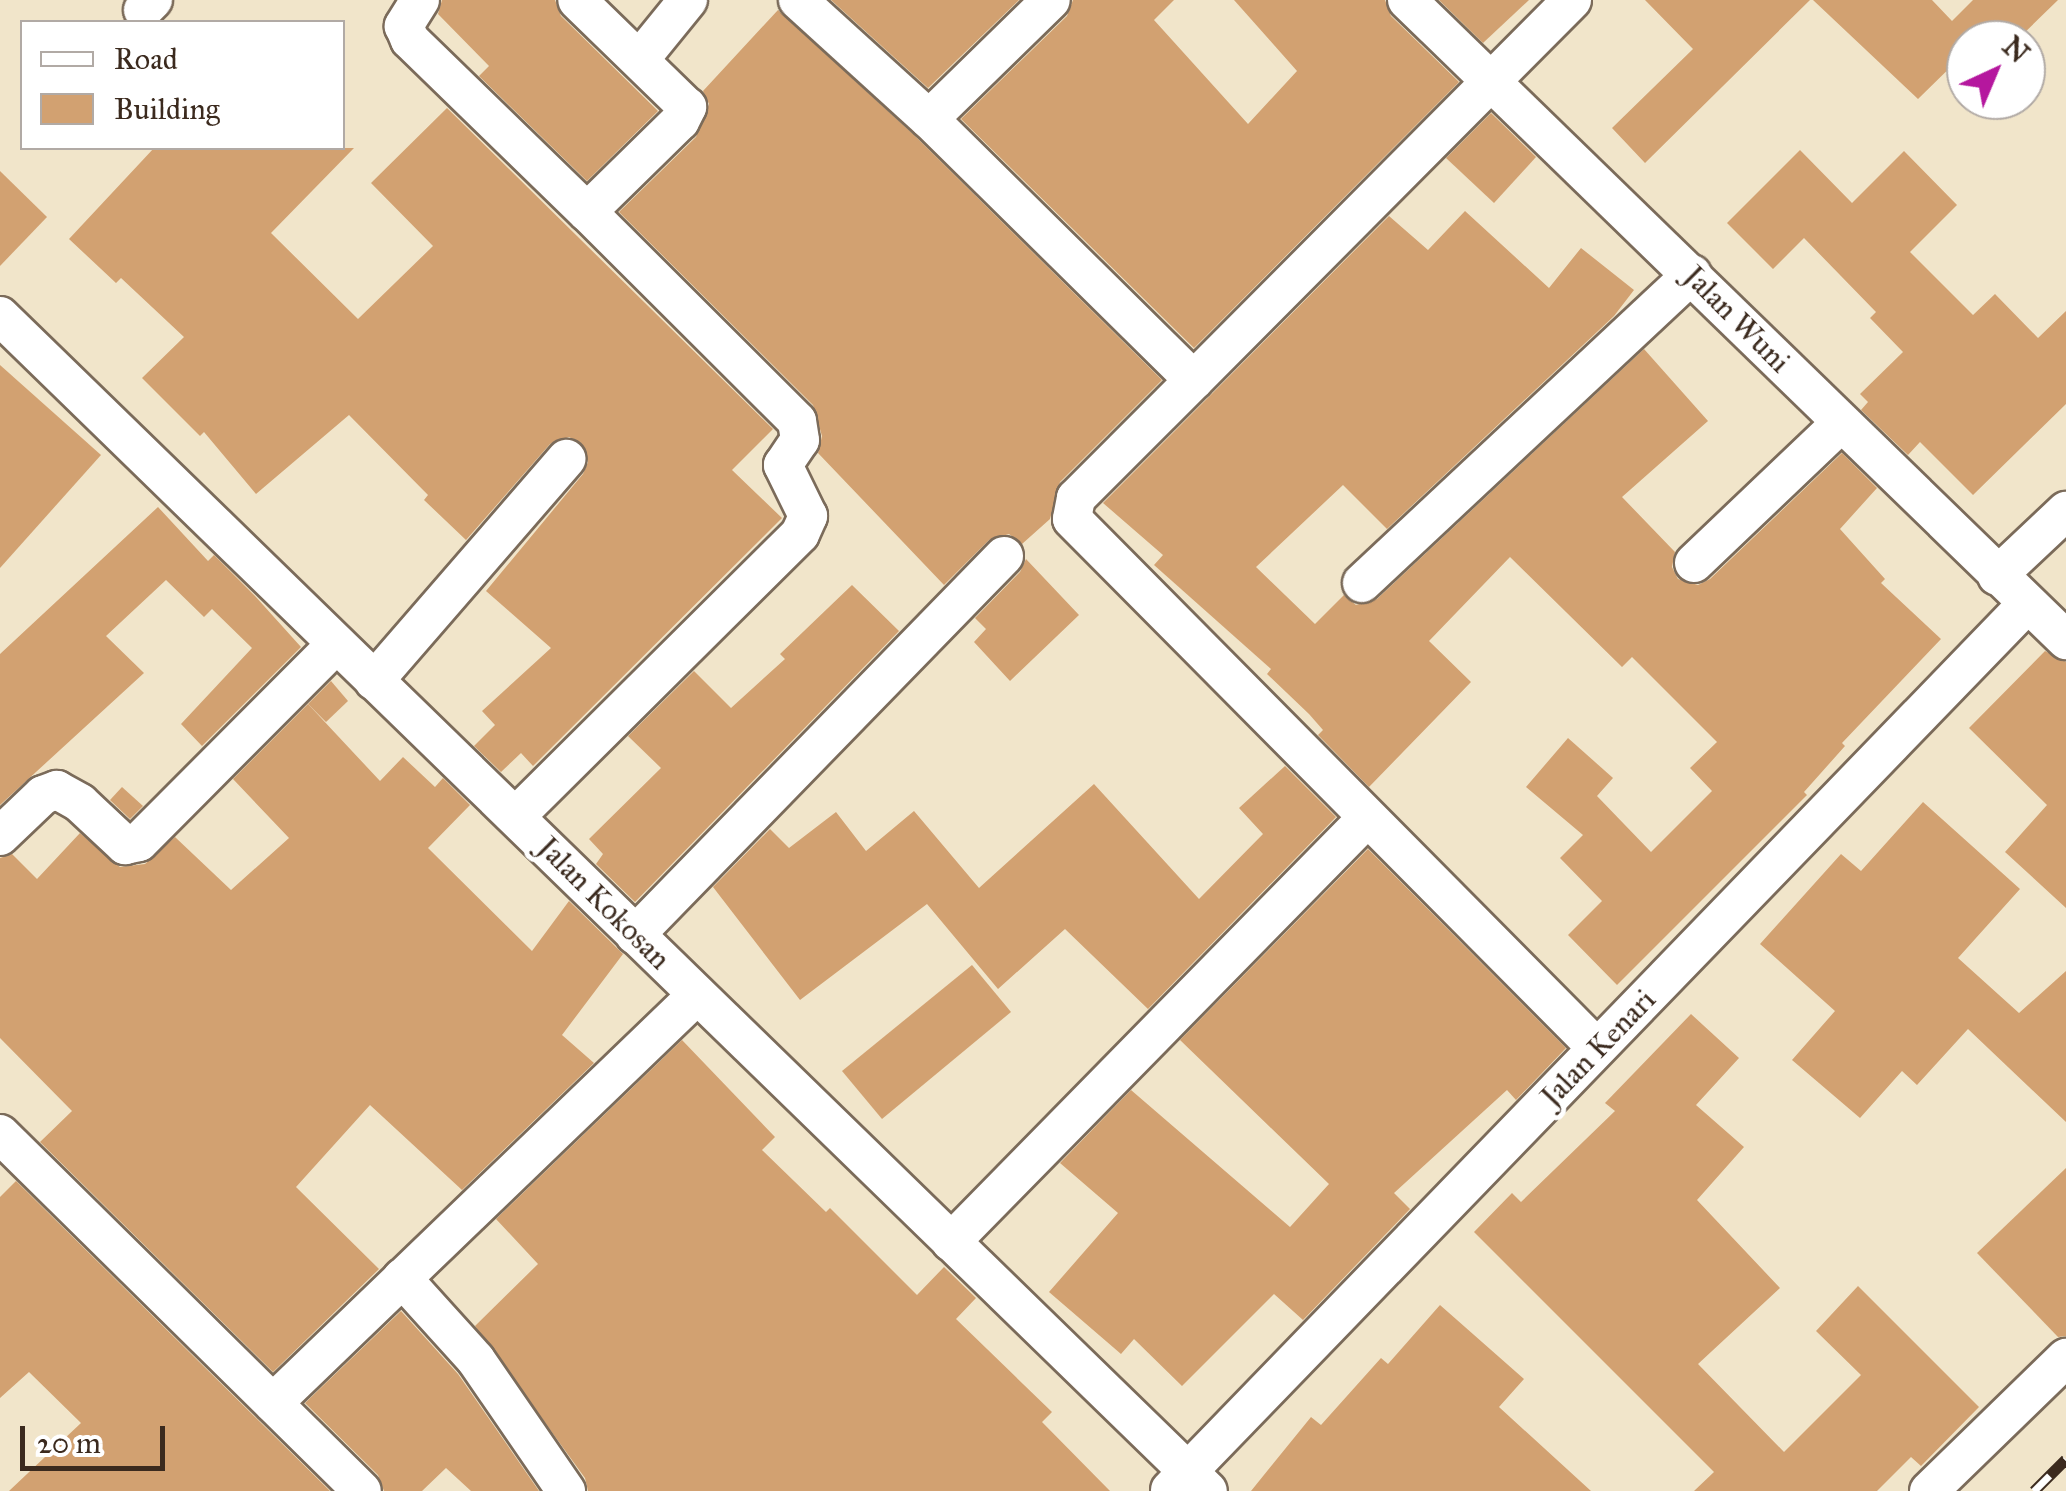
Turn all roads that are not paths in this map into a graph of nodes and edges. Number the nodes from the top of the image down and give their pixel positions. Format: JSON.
{"nodes":[{"id":1,"x":420,"y":0,"type":"edge"},
{"id":2,"x":577,"y":0,"type":"edge"},
{"id":3,"x":688,"y":0,"type":"edge"},
{"id":4,"x":798,"y":0,"type":"edge"},
{"id":5,"x":1051,"y":0,"type":"edge"},
{"id":6,"x":1407,"y":0,"type":"edge"},
{"id":7,"x":1572,"y":0,"type":"edge"},
{"id":8,"x":640,"y":59,"type":"junction"},
{"id":9,"x":1489,"y":80,"type":"junction"},
{"id":10,"x":928,"y":119,"type":"junction"},
{"id":11,"x":586,"y":212,"type":"junction"},
{"id":12,"x":1692,"y":274,"type":"junction"},
{"id":13,"x":0,"y":316,"type":"edge"},
{"id":14,"x":1194,"y":380,"type":"junction"},
{"id":15,"x":1840,"y":423,"type":"junction"},
{"id":16,"x":566,"y":459,"type":"dead end"},
{"id":17,"x":2066,"y":511,"type":"edge"},
{"id":18,"x":1004,"y":556,"type":"dead end"},
{"id":19,"x":1694,"y":563,"type":"dead end"},
{"id":20,"x":1998,"y":576,"type":"junction"},
{"id":21,"x":1362,"y":582,"type":"dead end"},
{"id":22,"x":2027,"y":604,"type":"junction"},
{"id":23,"x":2066,"y":640,"type":"edge"},
{"id":24,"x":336,"y":644,"type":"junction"},
{"id":25,"x":374,"y":681,"type":"junction"},
{"id":26,"x":516,"y":816,"type":"junction"},
{"id":27,"x":1367,"y":818,"type":"junction"},
{"id":28,"x":0,"y":836,"type":"edge"},
{"id":29,"x":634,"y":934,"type":"junction"},
{"id":30,"x":697,"y":995,"type":"junction"},
{"id":31,"x":1597,"y":1048,"type":"junction"},
{"id":32,"x":0,"y":1134,"type":"edge"},
{"id":33,"x":951,"y":1242,"type":"junction"},
{"id":34,"x":402,"y":1278,"type":"junction"},
{"id":35,"x":2066,"y":1358,"type":"edge"},
{"id":36,"x":273,"y":1403,"type":"junction"},
{"id":37,"x":1188,"y":1485,"type":"edge"},
{"id":38,"x":362,"y":1491,"type":"edge"},
{"id":39,"x":566,"y":1491,"type":"edge"},
{"id":40,"x":1929,"y":1491,"type":"edge"}],
"edges":[{"from":1,"to":11,"type":"street"},
{"from":2,"to":8,"type":"street"},
{"from":3,"to":8,"type":"street"},
{"from":4,"to":10,"type":"street"},
{"from":5,"to":10,"type":"street"},
{"from":6,"to":9,"type":"street","name":"Jalan Wuni"},
{"from":7,"to":9,"type":"street"},
{"from":8,"to":11,"type":"street"},
{"from":9,"to":12,"type":"street","name":"Jalan Wuni"},
{"from":9,"to":14,"type":"street"},
{"from":10,"to":14,"type":"street"},
{"from":11,"to":26,"type":"street"},
{"from":12,"to":15,"type":"street","name":"Jalan Wuni"},
{"from":12,"to":21,"type":"street"},
{"from":13,"to":24,"type":"street","name":"Jalan Kokosan"},
{"from":14,"to":27,"type":"street"},
{"from":15,"to":19,"type":"street"},
{"from":15,"to":20,"type":"street","name":"Jalan Wuni"},
{"from":16,"to":25,"type":"street"},
{"from":17,"to":20,"type":"street"},
{"from":18,"to":29,"type":"street"},
{"from":20,"to":22,"type":"street","name":"Jalan Wuni"},
{"from":22,"to":23,"type":"street","name":"Jalan Wuni"},
{"from":22,"to":31,"type":"street","name":"Jalan Kenari"},
{"from":24,"to":25,"type":"street","name":"Jalan Kokosan"},
{"from":24,"to":28,"type":"street"},
{"from":25,"to":26,"type":"street","name":"Jalan Kokosan"},
{"from":26,"to":29,"type":"street","name":"Jalan Kokosan"},
{"from":27,"to":31,"type":"street"},
{"from":27,"to":33,"type":"street"},
{"from":29,"to":30,"type":"street","name":"Jalan Kokosan"},
{"from":30,"to":33,"type":"street","name":"Jalan Kokosan"},
{"from":30,"to":34,"type":"street"},
{"from":31,"to":37,"type":"street","name":"Jalan Kenari"},
{"from":32,"to":36,"type":"street"},
{"from":33,"to":37,"type":"street","name":"Jalan Kokosan"},
{"from":34,"to":36,"type":"street"},
{"from":34,"to":39,"type":"street"},
{"from":35,"to":40,"type":"street"},
{"from":36,"to":38,"type":"street"}]}
